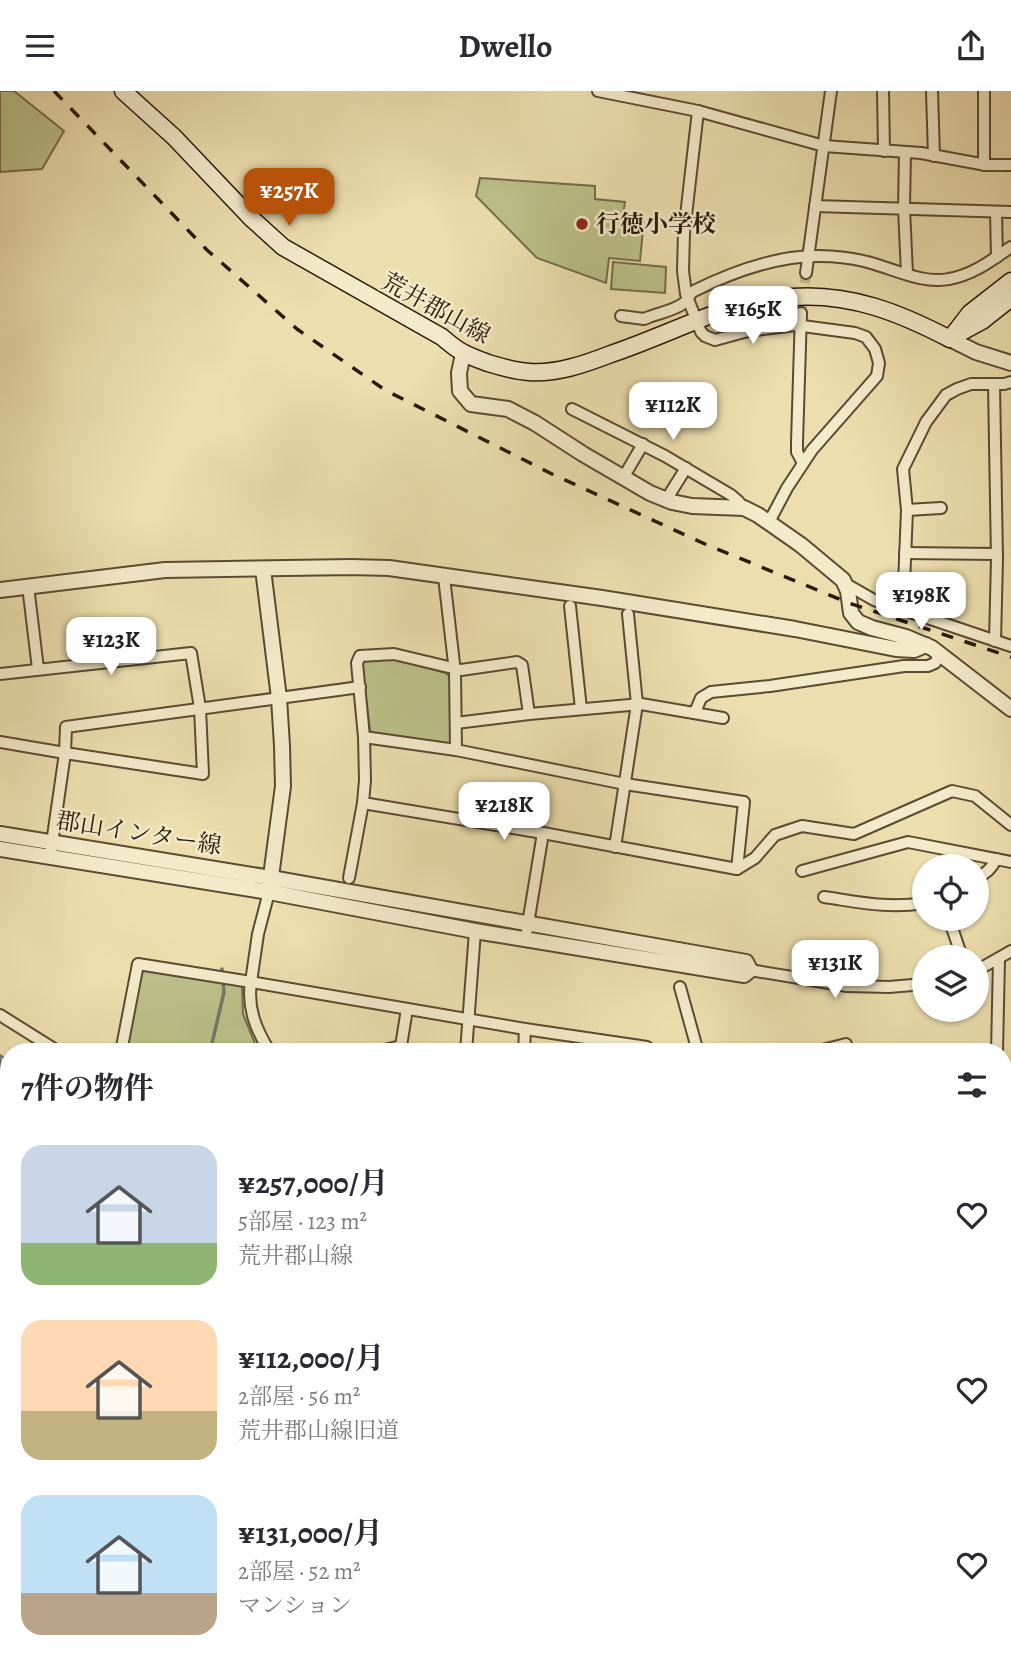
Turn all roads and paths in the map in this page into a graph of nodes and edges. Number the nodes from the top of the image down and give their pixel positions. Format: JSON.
{"nodes":[{"id":1,"x":122,"y":91,"type":"edge"},
{"id":2,"x":598,"y":91,"type":"edge"},
{"id":3,"x":831,"y":91,"type":"edge"},
{"id":4,"x":883,"y":91,"type":"edge"},
{"id":5,"x":932,"y":91,"type":"edge"},
{"id":6,"x":984,"y":91,"type":"edge"},
{"id":7,"x":645,"y":96,"type":"edge"},
{"id":8,"x":698,"y":111,"type":"junction"},
{"id":9,"x":824,"y":146,"type":"junction"},
{"id":10,"x":884,"y":151,"type":"junction"},
{"id":11,"x":905,"y":152,"type":"junction"},
{"id":12,"x":934,"y":156,"type":"junction"},
{"id":13,"x":984,"y":165,"type":"junction"},
{"id":14,"x":1011,"y":165,"type":"edge"},
{"id":15,"x":815,"y":206,"type":"junction"},
{"id":16,"x":904,"y":208,"type":"junction"},
{"id":17,"x":996,"y":212,"type":"junction"},
{"id":18,"x":1011,"y":212,"type":"edge"},
{"id":19,"x":1011,"y":247,"type":"edge"},
{"id":20,"x":808,"y":256,"type":"junction"},
{"id":21,"x":998,"y":257,"type":"junction"},
{"id":22,"x":806,"y":273,"type":"tunnel mouth"},
{"id":23,"x":907,"y":274,"type":"junction"},
{"id":24,"x":1011,"y":281,"type":"edge"},
{"id":25,"x":1011,"y":298,"type":"edge"},
{"id":26,"x":688,"y":299,"type":"junction"},
{"id":27,"x":801,"y":313,"type":"tunnel mouth"},
{"id":28,"x":621,"y":316,"type":"dead end"},
{"id":29,"x":696,"y":321,"type":"junction"},
{"id":30,"x":800,"y":325,"type":"junction"},
{"id":31,"x":950,"y":339,"type":"junction"},
{"id":32,"x":463,"y":354,"type":"junction"},
{"id":33,"x":1011,"y":363,"type":"edge"},
{"id":34,"x":1011,"y":382,"type":"edge"},
{"id":35,"x":994,"y":384,"type":"junction"},
{"id":36,"x":572,"y":409,"type":"dead end"},
{"id":37,"x":643,"y":444,"type":"junction"},
{"id":38,"x":803,"y":463,"type":"junction"},
{"id":39,"x":686,"y":468,"type":"junction"},
{"id":40,"x":623,"y":478,"type":"junction"},
{"id":41,"x":666,"y":500,"type":"junction"},
{"id":42,"x":941,"y":508,"type":"dead end"},
{"id":43,"x":744,"y":509,"type":"junction"},
{"id":44,"x":907,"y":510,"type":"junction"},
{"id":45,"x":769,"y":522,"type":"junction"},
{"id":46,"x":905,"y":553,"type":"junction"},
{"id":47,"x":997,"y":557,"type":"junction"},
{"id":48,"x":1011,"y":559,"type":"edge"},
{"id":49,"x":263,"y":569,"type":"junction"},
{"id":50,"x":444,"y":577,"type":"junction"},
{"id":51,"x":846,"y":584,"type":"junction"},
{"id":52,"x":28,"y":586,"type":"junction"},
{"id":53,"x":0,"y":590,"type":"edge"},
{"id":54,"x":570,"y":606,"type":"dead end"},
{"id":55,"x":903,"y":609,"type":"junction"},
{"id":56,"x":628,"y":614,"type":"dead end"},
{"id":57,"x":996,"y":641,"type":"junction"},
{"id":58,"x":926,"y":645,"type":"junction"},
{"id":59,"x":1011,"y":646,"type":"edge"},
{"id":60,"x":940,"y":654,"type":"junction"},
{"id":61,"x":38,"y":669,"type":"junction"},
{"id":62,"x":455,"y":669,"type":"junction"},
{"id":63,"x":0,"y":674,"type":"edge"},
{"id":64,"x":360,"y":687,"type":"junction"},
{"id":65,"x":279,"y":698,"type":"junction"},
{"id":66,"x":637,"y":704,"type":"junction"},
{"id":67,"x":200,"y":708,"type":"junction"},
{"id":68,"x":581,"y":709,"type":"junction"},
{"id":69,"x":1011,"y":709,"type":"edge"},
{"id":70,"x":695,"y":712,"type":"junction"},
{"id":71,"x":529,"y":713,"type":"junction"},
{"id":72,"x":723,"y":718,"type":"dead end"},
{"id":73,"x":456,"y":723,"type":"junction"},
{"id":74,"x":365,"y":737,"type":"junction"},
{"id":75,"x":0,"y":742,"type":"edge"},
{"id":76,"x":456,"y":750,"type":"junction"},
{"id":77,"x":65,"y":753,"type":"junction"},
{"id":78,"x":625,"y":783,"type":"junction"},
{"id":79,"x":363,"y":803,"type":"junction"},
{"id":80,"x":1011,"y":825,"type":"edge"},
{"id":81,"x":543,"y":833,"type":"junction"},
{"id":82,"x":0,"y":834,"type":"edge"},
{"id":83,"x":615,"y":846,"type":"junction"},
{"id":84,"x":0,"y":849,"type":"edge"},
{"id":85,"x":51,"y":849,"type":"junction"},
{"id":86,"x":996,"y":859,"type":"junction"},
{"id":87,"x":1011,"y":862,"type":"edge"},
{"id":88,"x":737,"y":869,"type":"junction"},
{"id":89,"x":802,"y":871,"type":"dead end"},
{"id":90,"x":989,"y":871,"type":"edge"},
{"id":91,"x":349,"y":878,"type":"dead end"},
{"id":92,"x":270,"y":885,"type":"junction"},
{"id":93,"x":824,"y":897,"type":"dead end"},
{"id":94,"x":912,"y":904,"type":"edge"},
{"id":95,"x":528,"y":924,"type":"junction"},
{"id":96,"x":475,"y":931,"type":"junction"},
{"id":97,"x":526,"y":939,"type":"junction"},
{"id":98,"x":1011,"y":951,"type":"edge"},
{"id":99,"x":999,"y":959,"type":"junction"},
{"id":100,"x":989,"y":964,"type":"edge"},
{"id":101,"x":750,"y":969,"type":"junction"},
{"id":102,"x":251,"y":982,"type":"junction"},
{"id":103,"x":912,"y":985,"type":"edge"},
{"id":104,"x":680,"y":987,"type":"dead end"},
{"id":105,"x":998,"y":1003,"type":"junction"},
{"id":106,"x":1011,"y":1003,"type":"edge"},
{"id":107,"x":407,"y":1009,"type":"junction"},
{"id":108,"x":0,"y":1015,"type":"edge"},
{"id":109,"x":468,"y":1019,"type":"junction"},
{"id":110,"x":525,"y":1029,"type":"junction"},
{"id":111,"x":587,"y":1039,"type":"junction"},
{"id":112,"x":45,"y":1043,"type":"edge"},
{"id":113,"x":123,"y":1043,"type":"edge"},
{"id":114,"x":265,"y":1043,"type":"edge"},
{"id":115,"x":401,"y":1043,"type":"edge"},
{"id":116,"x":467,"y":1043,"type":"edge"},
{"id":117,"x":524,"y":1043,"type":"edge"},
{"id":118,"x":587,"y":1043,"type":"edge"},
{"id":119,"x":617,"y":1043,"type":"edge"},
{"id":120,"x":696,"y":1043,"type":"edge"},
{"id":121,"x":996,"y":1043,"type":"edge"}],
"edges":[{"from":1,"to":32,"type":"main road","name":"荒井郡山線"},
{"from":2,"to":7,"type":"street"},
{"from":3,"to":9,"type":"street"},
{"from":4,"to":10,"type":"street"},
{"from":5,"to":12,"type":"street"},
{"from":6,"to":13,"type":"street"},
{"from":7,"to":8,"type":"street"},
{"from":8,"to":9,"type":"street"},
{"from":8,"to":26,"type":"street"},
{"from":9,"to":10,"type":"street"},
{"from":9,"to":15,"type":"street"},
{"from":10,"to":11,"type":"street"},
{"from":11,"to":12,"type":"street"},
{"from":11,"to":16,"type":"street"},
{"from":12,"to":13,"type":"street"},
{"from":13,"to":14,"type":"street"},
{"from":15,"to":16,"type":"street"},
{"from":15,"to":20,"type":"street"},
{"from":16,"to":17,"type":"street"},
{"from":16,"to":23,"type":"street"},
{"from":17,"to":18,"type":"street"},
{"from":17,"to":21,"type":"street"},
{"from":19,"to":21,"type":"street"},
{"from":20,"to":22,"type":"street"},
{"from":20,"to":23,"type":"street"},
{"from":20,"to":26,"type":"street"},
{"from":21,"to":23,"type":"street"},
{"from":24,"to":31,"type":"main road"},
{"from":25,"to":31,"type":"main road"},
{"from":26,"to":28,"type":"street"},
{"from":26,"to":29,"type":"street"},
{"from":27,"to":30,"type":"street"},
{"from":29,"to":30,"type":"street"},
{"from":29,"to":31,"type":"main road","name":"荒井郡山線"},
{"from":29,"to":32,"type":"main road","name":"荒井郡山線"},
{"from":30,"to":38,"type":"street"},
{"from":30,"to":38,"type":"street"},
{"from":31,"to":33,"type":"street"},
{"from":32,"to":40,"type":"street"},
{"from":34,"to":35,"type":"street"},
{"from":35,"to":44,"type":"street"},
{"from":35,"to":47,"type":"street"},
{"from":36,"to":37,"type":"street"},
{"from":37,"to":39,"type":"street"},
{"from":37,"to":40,"type":"street"},
{"from":38,"to":45,"type":"street"},
{"from":39,"to":41,"type":"street"},
{"from":39,"to":43,"type":"street"},
{"from":40,"to":41,"type":"street"},
{"from":41,"to":43,"type":"street"},
{"from":42,"to":44,"type":"street"},
{"from":43,"to":45,"type":"street"},
{"from":44,"to":46,"type":"street"},
{"from":45,"to":51,"type":"street"},
{"from":46,"to":47,"type":"street"},
{"from":46,"to":55,"type":"street"},
{"from":47,"to":48,"type":"street"},
{"from":47,"to":57,"type":"street"},
{"from":49,"to":50,"type":"street"},
{"from":49,"to":52,"type":"street"},
{"from":49,"to":65,"type":"street"},
{"from":50,"to":58,"type":"street"},
{"from":50,"to":62,"type":"street"},
{"from":51,"to":55,"type":"street"},
{"from":51,"to":58,"type":"street"},
{"from":52,"to":53,"type":"street"},
{"from":52,"to":61,"type":"street"},
{"from":54,"to":68,"type":"street"},
{"from":55,"to":57,"type":"street"},
{"from":56,"to":66,"type":"street"},
{"from":57,"to":59,"type":"street"},
{"from":58,"to":60,"type":"street"},
{"from":60,"to":69,"type":"street"},
{"from":60,"to":70,"type":"street"},
{"from":61,"to":63,"type":"street"},
{"from":61,"to":67,"type":"street"},
{"from":62,"to":64,"type":"street"},
{"from":62,"to":71,"type":"street"},
{"from":62,"to":73,"type":"street"},
{"from":64,"to":65,"type":"street"},
{"from":64,"to":74,"type":"street"},
{"from":65,"to":67,"type":"street"},
{"from":65,"to":92,"type":"street"},
{"from":66,"to":68,"type":"street"},
{"from":66,"to":70,"type":"street"},
{"from":66,"to":78,"type":"street"},
{"from":67,"to":77,"type":"street"},
{"from":67,"to":77,"type":"street"},
{"from":68,"to":71,"type":"street"},
{"from":70,"to":72,"type":"street"},
{"from":71,"to":73,"type":"street"},
{"from":73,"to":76,"type":"street"},
{"from":74,"to":76,"type":"street"},
{"from":74,"to":79,"type":"street"},
{"from":75,"to":77,"type":"street"},
{"from":76,"to":78,"type":"street"},
{"from":77,"to":85,"type":"street"},
{"from":78,"to":83,"type":"street"},
{"from":78,"to":88,"type":"street"},
{"from":79,"to":81,"type":"street"},
{"from":79,"to":91,"type":"street"},
{"from":80,"to":88,"type":"street"},
{"from":81,"to":83,"type":"street"},
{"from":81,"to":95,"type":"street"},
{"from":82,"to":85,"type":"street","name":"郡山インター線"},
{"from":83,"to":88,"type":"street"},
{"from":84,"to":85,"type":"street"},
{"from":85,"to":92,"type":"street"},
{"from":86,"to":87,"type":"street"},
{"from":86,"to":89,"type":"street"},
{"from":86,"to":90,"type":"street"},
{"from":92,"to":95,"type":"street"},
{"from":92,"to":96,"type":"street"},
{"from":92,"to":102,"type":"street"},
{"from":93,"to":94,"type":"street"},
{"from":95,"to":97,"type":"street"},
{"from":95,"to":101,"type":"street"},
{"from":96,"to":97,"type":"street"},
{"from":96,"to":109,"type":"street"},
{"from":97,"to":101,"type":"street"},
{"from":98,"to":99,"type":"street"},
{"from":99,"to":100,"type":"street"},
{"from":99,"to":105,"type":"street"},
{"from":101,"to":103,"type":"street"},
{"from":102,"to":107,"type":"street"},
{"from":102,"to":113,"type":"street"},
{"from":102,"to":114,"type":"street"},
{"from":104,"to":120,"type":"street"},
{"from":105,"to":106,"type":"street"},
{"from":105,"to":121,"type":"street"},
{"from":107,"to":109,"type":"street"},
{"from":107,"to":115,"type":"street"},
{"from":108,"to":112,"type":"street"},
{"from":109,"to":110,"type":"street"},
{"from":109,"to":116,"type":"street"},
{"from":110,"to":111,"type":"street"},
{"from":110,"to":117,"type":"street"},
{"from":111,"to":118,"type":"street"},
{"from":111,"to":119,"type":"street"}]}
